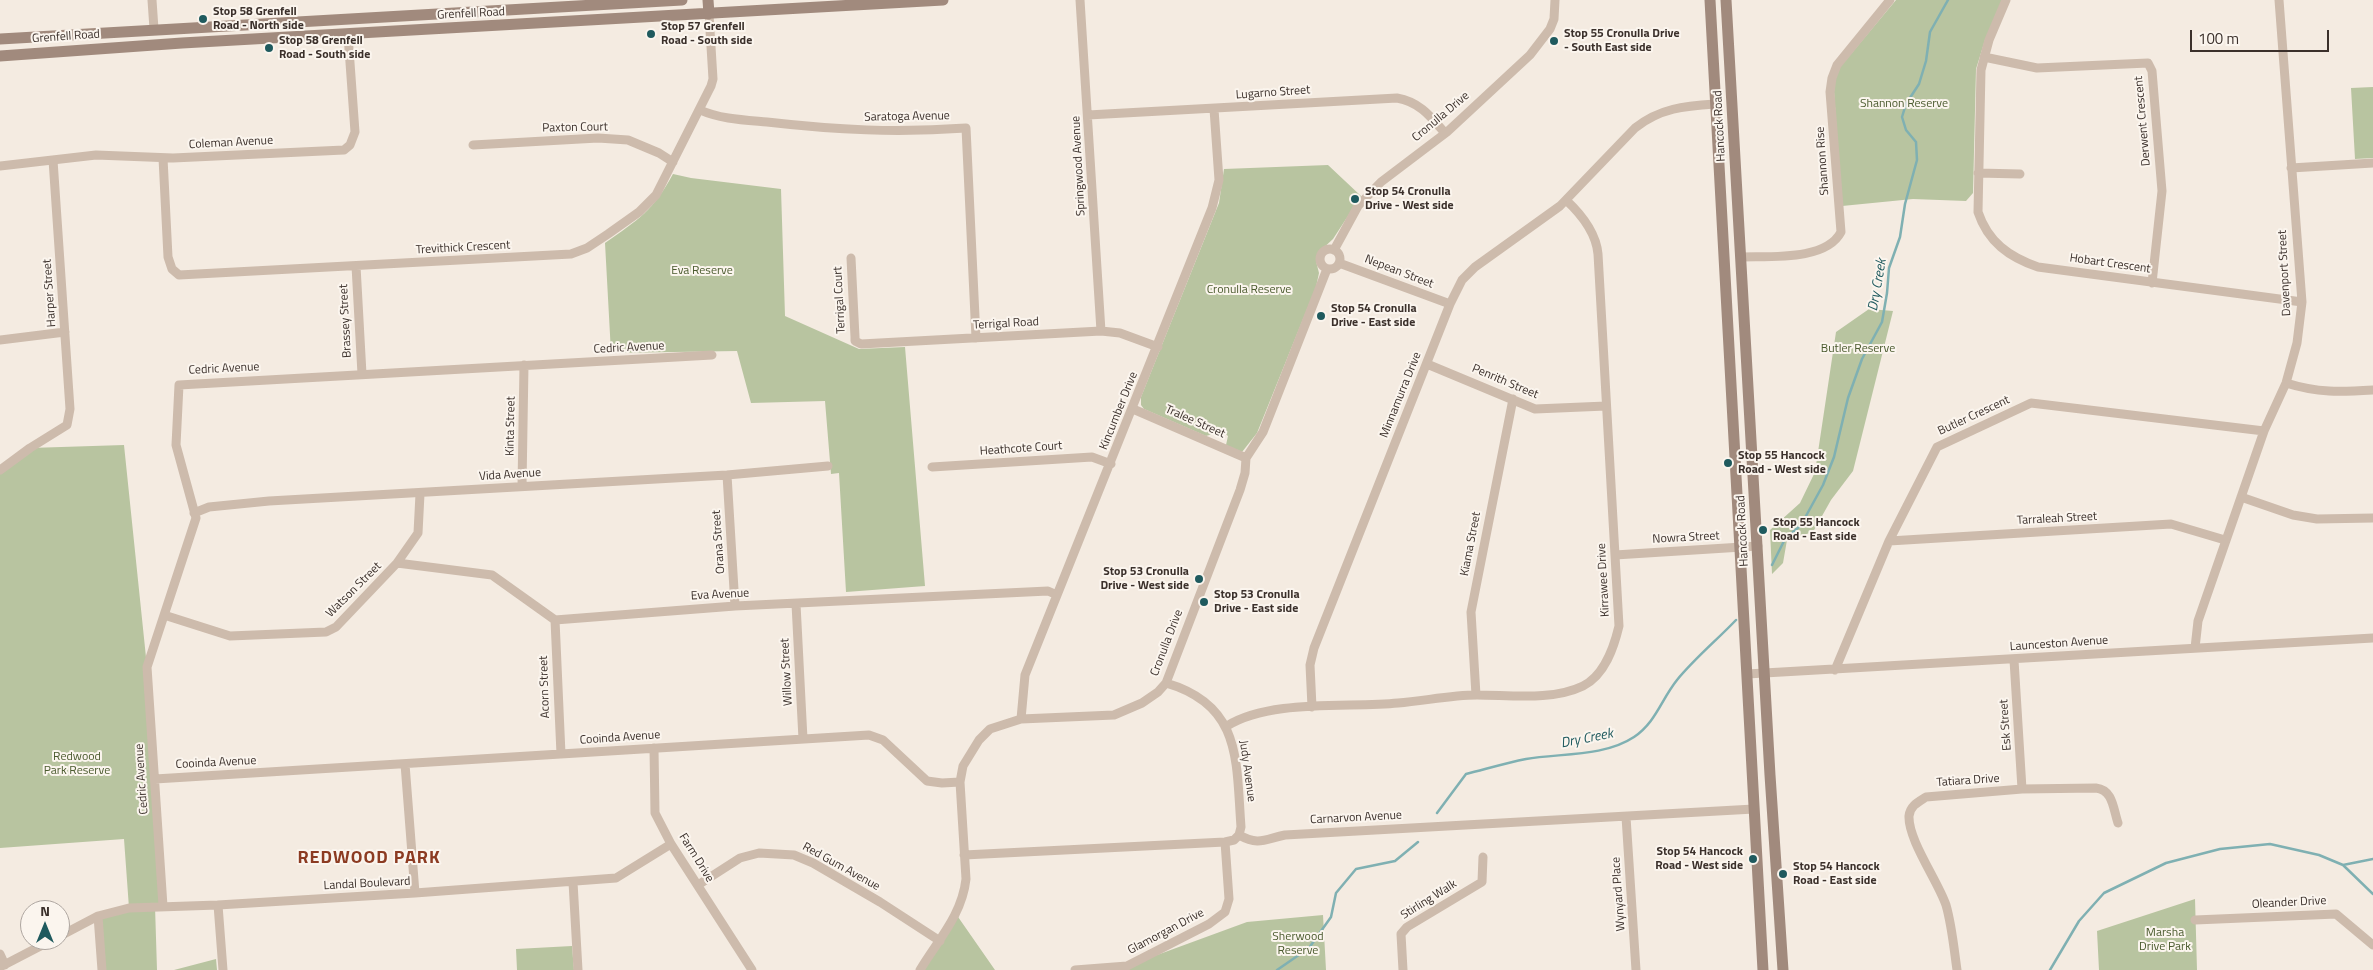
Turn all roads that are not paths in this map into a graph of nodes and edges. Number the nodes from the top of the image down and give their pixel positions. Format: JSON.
{"nodes":[{"id":1,"x":152,"y":0,"type":"edge"},
{"id":2,"x":682,"y":0,"type":"edge"},
{"id":3,"x":708,"y":0,"type":"edge"},
{"id":4,"x":943,"y":0,"type":"edge"},
{"id":5,"x":1080,"y":0,"type":"edge"},
{"id":6,"x":1555,"y":0,"type":"edge"},
{"id":7,"x":1710,"y":0,"type":"edge"},
{"id":8,"x":1726,"y":0,"type":"edge"},
{"id":9,"x":1890,"y":0,"type":"edge"},
{"id":10,"x":2006,"y":0,"type":"edge"},
{"id":11,"x":2279,"y":0,"type":"edge"},
{"id":12,"x":577,"y":3,"type":"edge"},
{"id":13,"x":709,"y":14,"type":"junction"},
{"id":14,"x":348,"y":19,"type":"junction"},
{"id":15,"x":578,"y":22,"type":"junction"},
{"id":16,"x":154,"y":29,"type":"junction"},
{"id":17,"x":348,"y":35,"type":"junction"},
{"id":18,"x":0,"y":39,"type":"edge"},
{"id":19,"x":0,"y":56,"type":"edge"},
{"id":20,"x":1984,"y":57,"type":"junction"},
{"id":21,"x":1715,"y":104,"type":"junction"},
{"id":22,"x":1214,"y":109,"type":"junction"},
{"id":23,"x":700,"y":110,"type":"junction"},
{"id":24,"x":1088,"y":115,"type":"junction"},
{"id":25,"x":1445,"y":133,"type":"junction"},
{"id":26,"x":473,"y":144,"type":"dead end"},
{"id":27,"x":163,"y":158,"type":"junction"},
{"id":28,"x":53,"y":160,"type":"junction"},
{"id":29,"x":673,"y":162,"type":"junction"},
{"id":30,"x":2373,"y":163,"type":"edge"},
{"id":31,"x":0,"y":166,"type":"edge"},
{"id":32,"x":2291,"y":168,"type":"junction"},
{"id":33,"x":1978,"y":173,"type":"junction"},
{"id":34,"x":2020,"y":174,"type":"dead end"},
{"id":35,"x":1566,"y":200,"type":"junction"},
{"id":36,"x":1334,"y":250,"type":"junction"},
{"id":37,"x":1742,"y":257,"type":"junction"},
{"id":38,"x":851,"y":258,"type":"dead end"},
{"id":39,"x":1339,"y":263,"type":"junction"},
{"id":40,"x":356,"y":266,"type":"junction"},
{"id":41,"x":1327,"y":269,"type":"junction"},
{"id":42,"x":2152,"y":283,"type":"junction"},
{"id":43,"x":2302,"y":302,"type":"junction"},
{"id":44,"x":1450,"y":304,"type":"junction"},
{"id":45,"x":1101,"y":331,"type":"junction"},
{"id":46,"x":65,"y":332,"type":"junction"},
{"id":47,"x":976,"y":338,"type":"junction"},
{"id":48,"x":0,"y":340,"type":"edge"},
{"id":49,"x":855,"y":341,"type":"joint"},
{"id":50,"x":1158,"y":347,"type":"junction"},
{"id":51,"x":712,"y":355,"type":"dead end"},
{"id":52,"x":1427,"y":364,"type":"junction"},
{"id":53,"x":524,"y":365,"type":"junction"},
{"id":54,"x":362,"y":374,"type":"junction"},
{"id":55,"x":2286,"y":383,"type":"junction"},
{"id":56,"x":2373,"y":390,"type":"edge"},
{"id":57,"x":1513,"y":399,"type":"junction"},
{"id":58,"x":1606,"y":406,"type":"junction"},
{"id":59,"x":1133,"y":409,"type":"junction"},
{"id":60,"x":2264,"y":431,"type":"junction"},
{"id":61,"x":1246,"y":458,"type":"junction"},
{"id":62,"x":1111,"y":464,"type":"junction"},
{"id":63,"x":828,"y":466,"type":"dead end"},
{"id":64,"x":932,"y":467,"type":"dead end"},
{"id":65,"x":0,"y":470,"type":"edge"},
{"id":66,"x":727,"y":475,"type":"junction"},
{"id":67,"x":522,"y":486,"type":"junction"},
{"id":68,"x":420,"y":494,"type":"junction"},
{"id":69,"x":2241,"y":497,"type":"junction"},
{"id":70,"x":194,"y":513,"type":"junction"},
{"id":71,"x":2373,"y":518,"type":"edge"},
{"id":72,"x":2225,"y":540,"type":"junction"},
{"id":73,"x":1889,"y":541,"type":"junction"},
{"id":74,"x":1758,"y":546,"type":"junction"},
{"id":75,"x":1741,"y":547,"type":"junction"},
{"id":76,"x":1615,"y":555,"type":"junction"},
{"id":77,"x":397,"y":563,"type":"junction"},
{"id":78,"x":1057,"y":595,"type":"junction"},
{"id":79,"x":796,"y":604,"type":"junction"},
{"id":80,"x":735,"y":606,"type":"junction"},
{"id":81,"x":164,"y":615,"type":"junction"},
{"id":82,"x":555,"y":620,"type":"junction"},
{"id":83,"x":2373,"y":638,"type":"edge"},
{"id":84,"x":2195,"y":648,"type":"junction"},
{"id":85,"x":2014,"y":660,"type":"junction"},
{"id":86,"x":1835,"y":670,"type":"junction"},
{"id":87,"x":1764,"y":673,"type":"junction"},
{"id":88,"x":1748,"y":674,"type":"junction"},
{"id":89,"x":1166,"y":683,"type":"junction"},
{"id":90,"x":1476,"y":695,"type":"junction"},
{"id":91,"x":1312,"y":707,"type":"junction"},
{"id":92,"x":1021,"y":719,"type":"junction"},
{"id":93,"x":1227,"y":726,"type":"junction"},
{"id":94,"x":803,"y":739,"type":"junction"},
{"id":95,"x":654,"y":748,"type":"junction"},
{"id":96,"x":561,"y":754,"type":"junction"},
{"id":97,"x":405,"y":764,"type":"junction"},
{"id":98,"x":155,"y":779,"type":"junction"},
{"id":99,"x":960,"y":782,"type":"junction"},
{"id":100,"x":2022,"y":790,"type":"junction"},
{"id":101,"x":1772,"y":808,"type":"junction"},
{"id":102,"x":1754,"y":809,"type":"junction"},
{"id":103,"x":1626,"y":817,"type":"junction"},
{"id":104,"x":2118,"y":823,"type":"dead end"},
{"id":105,"x":1239,"y":835,"type":"junction"},
{"id":106,"x":1225,"y":842,"type":"junction"},
{"id":107,"x":671,"y":844,"type":"junction"},
{"id":108,"x":964,"y":855,"type":"junction"},
{"id":109,"x":1483,"y":857,"type":"dead end"},
{"id":110,"x":573,"y":882,"type":"junction"},
{"id":111,"x":698,"y":885,"type":"junction"},
{"id":112,"x":415,"y":893,"type":"junction"},
{"id":113,"x":218,"y":905,"type":"junction"},
{"id":114,"x":163,"y":906,"type":"junction"},
{"id":115,"x":98,"y":916,"type":"junction"},
{"id":116,"x":2195,"y":920,"type":"dead end"},
{"id":117,"x":70,"y":931,"type":"edge"},
{"id":118,"x":940,"y":941,"type":"junction"},
{"id":119,"x":2373,"y":945,"type":"edge"},
{"id":120,"x":33,"y":950,"type":"edge"},
{"id":121,"x":0,"y":954,"type":"edge"},
{"id":122,"x":3,"y":966,"type":"edge"},
{"id":123,"x":102,"y":970,"type":"edge"},
{"id":124,"x":223,"y":970,"type":"edge"},
{"id":125,"x":578,"y":970,"type":"edge"},
{"id":126,"x":752,"y":970,"type":"edge"},
{"id":127,"x":920,"y":970,"type":"edge"},
{"id":128,"x":1075,"y":970,"type":"edge"},
{"id":129,"x":1402,"y":970,"type":"edge"},
{"id":130,"x":1636,"y":970,"type":"edge"},
{"id":131,"x":1763,"y":970,"type":"edge"},
{"id":132,"x":1783,"y":970,"type":"edge"},
{"id":133,"x":1957,"y":970,"type":"edge"}],
"edges":[{"from":1,"to":16,"type":"street"},
{"from":2,"to":12,"type":"main road","name":"Grenfell Road"},
{"from":3,"to":13,"type":"main road"},
{"from":4,"to":13,"type":"main road","name":"Grenfell Road"},
{"from":5,"to":24,"type":"street","name":"Springwood Avenue"},
{"from":6,"to":25,"type":"street","name":"Cronulla Drive"},
{"from":7,"to":21,"type":"main road","name":"Hancock Road"},
{"from":8,"to":37,"type":"main road","name":"Hancock Road"},
{"from":9,"to":37,"type":"street","name":"Shannon Rise"},
{"from":10,"to":20,"type":"street","name":"Hobart Crescent"},
{"from":11,"to":32,"type":"street","name":"Davenport Street"},
{"from":12,"to":14,"type":"main road","name":"Grenfell Road"},
{"from":12,"to":15,"type":"main road"},
{"from":13,"to":15,"type":"main road","name":"Grenfell Road"},
{"from":13,"to":23,"type":"street","name":"Trevithick Crescent"},
{"from":14,"to":16,"type":"main road","name":"Grenfell Road"},
{"from":14,"to":17,"type":"main road"},
{"from":15,"to":17,"type":"main road","name":"Grenfell Road"},
{"from":16,"to":18,"type":"main road","name":"Grenfell Road"},
{"from":17,"to":19,"type":"main road","name":"Grenfell Road"},
{"from":17,"to":27,"type":"street","name":"Coleman Avenue"},
{"from":20,"to":33,"type":"street","name":"Hobart Crescent"},
{"from":20,"to":42,"type":"street","name":"Derwent Crescent"},
{"from":21,"to":35,"type":"street","name":"Minnamurra Drive"},
{"from":21,"to":75,"type":"main road","name":"Hancock Road"},
{"from":22,"to":24,"type":"street","name":"Lugarno Street"},
{"from":22,"to":25,"type":"street","name":"Lugarno Street"},
{"from":22,"to":50,"type":"street","name":"Kincumber Drive"},
{"from":23,"to":29,"type":"street","name":"Trevithick Crescent"},
{"from":23,"to":47,"type":"street","name":"Saratoga Avenue"},
{"from":24,"to":45,"type":"street","name":"Springwood Avenue"},
{"from":25,"to":36,"type":"street","name":"Cronulla Drive"},
{"from":26,"to":29,"type":"street","name":"Paxton Court"},
{"from":27,"to":28,"type":"street","name":"Coleman Avenue"},
{"from":27,"to":40,"type":"street","name":"Trevithick Crescent"},
{"from":28,"to":31,"type":"street","name":"Coleman Avenue"},
{"from":28,"to":46,"type":"street","name":"Harper Street"},
{"from":29,"to":40,"type":"street","name":"Trevithick Crescent"},
{"from":30,"to":32,"type":"street"},
{"from":32,"to":43,"type":"street","name":"Davenport Street"},
{"from":33,"to":34,"type":"street"},
{"from":33,"to":42,"type":"street","name":"Hobart Crescent"},
{"from":35,"to":44,"type":"street","name":"Minnamurra Drive"},
{"from":35,"to":58,"type":"street","name":"Kirrawee Drive"},
{"from":36,"to":39,"type":"street"},
{"from":36,"to":41,"type":"street"},
{"from":37,"to":74,"type":"main road","name":"Hancock Road"},
{"from":38,"to":49,"type":"street","name":"Terrigal Court"},
{"from":39,"to":41,"type":"street"},
{"from":39,"to":44,"type":"street","name":"Nepean Street"},
{"from":40,"to":54,"type":"street","name":"Brassey Street"},
{"from":41,"to":61,"type":"street","name":"Cronulla Drive"},
{"from":42,"to":43,"type":"street","name":"Hobart Crescent"},
{"from":43,"to":55,"type":"street","name":"Davenport Street"},
{"from":44,"to":52,"type":"street","name":"Minnamurra Drive"},
{"from":45,"to":47,"type":"street","name":"Terrigal Road"},
{"from":45,"to":50,"type":"street","name":"Terrigal Road"},
{"from":46,"to":48,"type":"street"},
{"from":46,"to":65,"type":"street","name":"Harper Street"},
{"from":47,"to":49,"type":"street","name":"Terrigal Road"},
{"from":50,"to":59,"type":"street","name":"Kincumber Drive"},
{"from":51,"to":53,"type":"street","name":"Cedric Avenue"},
{"from":52,"to":57,"type":"street","name":"Penrith Street"},
{"from":52,"to":91,"type":"street","name":"Minnamurra Drive"},
{"from":53,"to":54,"type":"street","name":"Cedric Avenue"},
{"from":53,"to":67,"type":"street","name":"Kinta Street"},
{"from":54,"to":70,"type":"street","name":"Cedric Avenue"},
{"from":55,"to":56,"type":"street"},
{"from":55,"to":60,"type":"street","name":"Davenport Street"},
{"from":57,"to":58,"type":"street","name":"Penrith Street"},
{"from":57,"to":90,"type":"street","name":"Kiama Street"},
{"from":58,"to":76,"type":"street","name":"Kirrawee Drive"},
{"from":59,"to":61,"type":"street","name":"Tralee Street"},
{"from":59,"to":62,"type":"street","name":"Kincumber Drive"},
{"from":60,"to":69,"type":"street","name":"Davenport Street"},
{"from":60,"to":73,"type":"street","name":"Butler Crescent"},
{"from":61,"to":89,"type":"street","name":"Cronulla Drive"},
{"from":62,"to":64,"type":"street","name":"Heathcote Court"},
{"from":62,"to":78,"type":"street","name":"Kincumber Drive"},
{"from":63,"to":66,"type":"street","name":"Vida Avenue"},
{"from":66,"to":67,"type":"street","name":"Vida Avenue"},
{"from":66,"to":80,"type":"street","name":"Orana Street"},
{"from":67,"to":68,"type":"street","name":"Vida Avenue"},
{"from":68,"to":70,"type":"street","name":"Vida Avenue"},
{"from":68,"to":77,"type":"street","name":"Watson Street"},
{"from":69,"to":71,"type":"street"},
{"from":69,"to":72,"type":"street","name":"Davenport Street"},
{"from":70,"to":81,"type":"street","name":"Cedric Avenue"},
{"from":72,"to":73,"type":"street","name":"Tarraleah Street"},
{"from":72,"to":84,"type":"street","name":"Davenport Street"},
{"from":73,"to":86,"type":"street","name":"Butler Crescent"},
{"from":74,"to":75,"type":"street","name":"Nowra Street"},
{"from":74,"to":87,"type":"main road","name":"Hancock Road"},
{"from":75,"to":76,"type":"street","name":"Nowra Street"},
{"from":75,"to":88,"type":"main road","name":"Hancock Road"},
{"from":76,"to":90,"type":"street","name":"Kirrawee Drive"},
{"from":77,"to":81,"type":"street","name":"Watson Street"},
{"from":77,"to":82,"type":"street"},
{"from":78,"to":79,"type":"street","name":"Eva Avenue"},
{"from":78,"to":92,"type":"street","name":"Kincumber Drive"},
{"from":79,"to":80,"type":"street","name":"Eva Avenue"},
{"from":79,"to":94,"type":"street","name":"Willow Street"},
{"from":80,"to":82,"type":"street","name":"Eva Avenue"},
{"from":81,"to":98,"type":"street","name":"Cedric Avenue"},
{"from":82,"to":96,"type":"street","name":"Acorn Street"},
{"from":83,"to":84,"type":"street","name":"Launceston Avenue"},
{"from":84,"to":85,"type":"street","name":"Launceston Avenue"},
{"from":85,"to":86,"type":"street","name":"Launceston Avenue"},
{"from":85,"to":100,"type":"street","name":"Esk Street"},
{"from":86,"to":87,"type":"street","name":"Launceston Avenue"},
{"from":87,"to":88,"type":"street","name":"Launceston Avenue"},
{"from":87,"to":101,"type":"main road","name":"Hancock Road"},
{"from":88,"to":102,"type":"main road","name":"Hancock Road"},
{"from":89,"to":92,"type":"street","name":"Cronulla Drive"},
{"from":89,"to":93,"type":"street","name":"Judy Avenue"},
{"from":90,"to":91,"type":"street","name":"Kirrawee Drive"},
{"from":91,"to":93,"type":"street","name":"Kirrawee Drive"},
{"from":92,"to":99,"type":"street","name":"Cronulla Drive"},
{"from":93,"to":105,"type":"street","name":"Judy Avenue"},
{"from":94,"to":95,"type":"street","name":"Cooinda Avenue"},
{"from":94,"to":99,"type":"street","name":"Cooinda Avenue"},
{"from":95,"to":96,"type":"street","name":"Cooinda Avenue"},
{"from":95,"to":107,"type":"street","name":"Farm Drive"},
{"from":96,"to":97,"type":"street","name":"Cooinda Avenue"},
{"from":97,"to":98,"type":"street","name":"Cooinda Avenue"},
{"from":97,"to":112,"type":"street"},
{"from":98,"to":114,"type":"street","name":"Cedric Avenue"},
{"from":99,"to":108,"type":"street"},
{"from":100,"to":104,"type":"street","name":"Tatiara Drive"},
{"from":100,"to":133,"type":"street","name":"Tatiara Drive"},
{"from":101,"to":102,"type":"main road"},
{"from":101,"to":132,"type":"main road","name":"Hancock Road"},
{"from":102,"to":103,"type":"street","name":"Carnarvon Avenue"},
{"from":102,"to":131,"type":"main road","name":"Hancock Road"},
{"from":103,"to":105,"type":"street","name":"Carnarvon Avenue"},
{"from":103,"to":130,"type":"street","name":"Wynyard Place"},
{"from":105,"to":106,"type":"street"},
{"from":106,"to":108,"type":"street"},
{"from":106,"to":128,"type":"street","name":"Glamorgan Drive"},
{"from":107,"to":110,"type":"street","name":"Landal Boulevard"},
{"from":107,"to":111,"type":"street","name":"Farm Drive"},
{"from":108,"to":118,"type":"street"},
{"from":109,"to":129,"type":"street","name":"Stirling Walk"},
{"from":110,"to":112,"type":"street","name":"Landal Boulevard"},
{"from":110,"to":125,"type":"street"},
{"from":111,"to":118,"type":"street","name":"Red Gum Avenue"},
{"from":111,"to":126,"type":"street","name":"Farm Drive"},
{"from":112,"to":113,"type":"street","name":"Landal Boulevard"},
{"from":113,"to":114,"type":"street","name":"Landal Boulevard"},
{"from":113,"to":124,"type":"street"},
{"from":114,"to":115,"type":"street","name":"Landal Boulevard"},
{"from":115,"to":117,"type":"street","name":"Landal Boulevard"},
{"from":115,"to":123,"type":"street"},
{"from":116,"to":119,"type":"street","name":"Oleander Drive"},
{"from":118,"to":127,"type":"street"},
{"from":120,"to":122,"type":"street"},
{"from":121,"to":122,"type":"street"}]}
